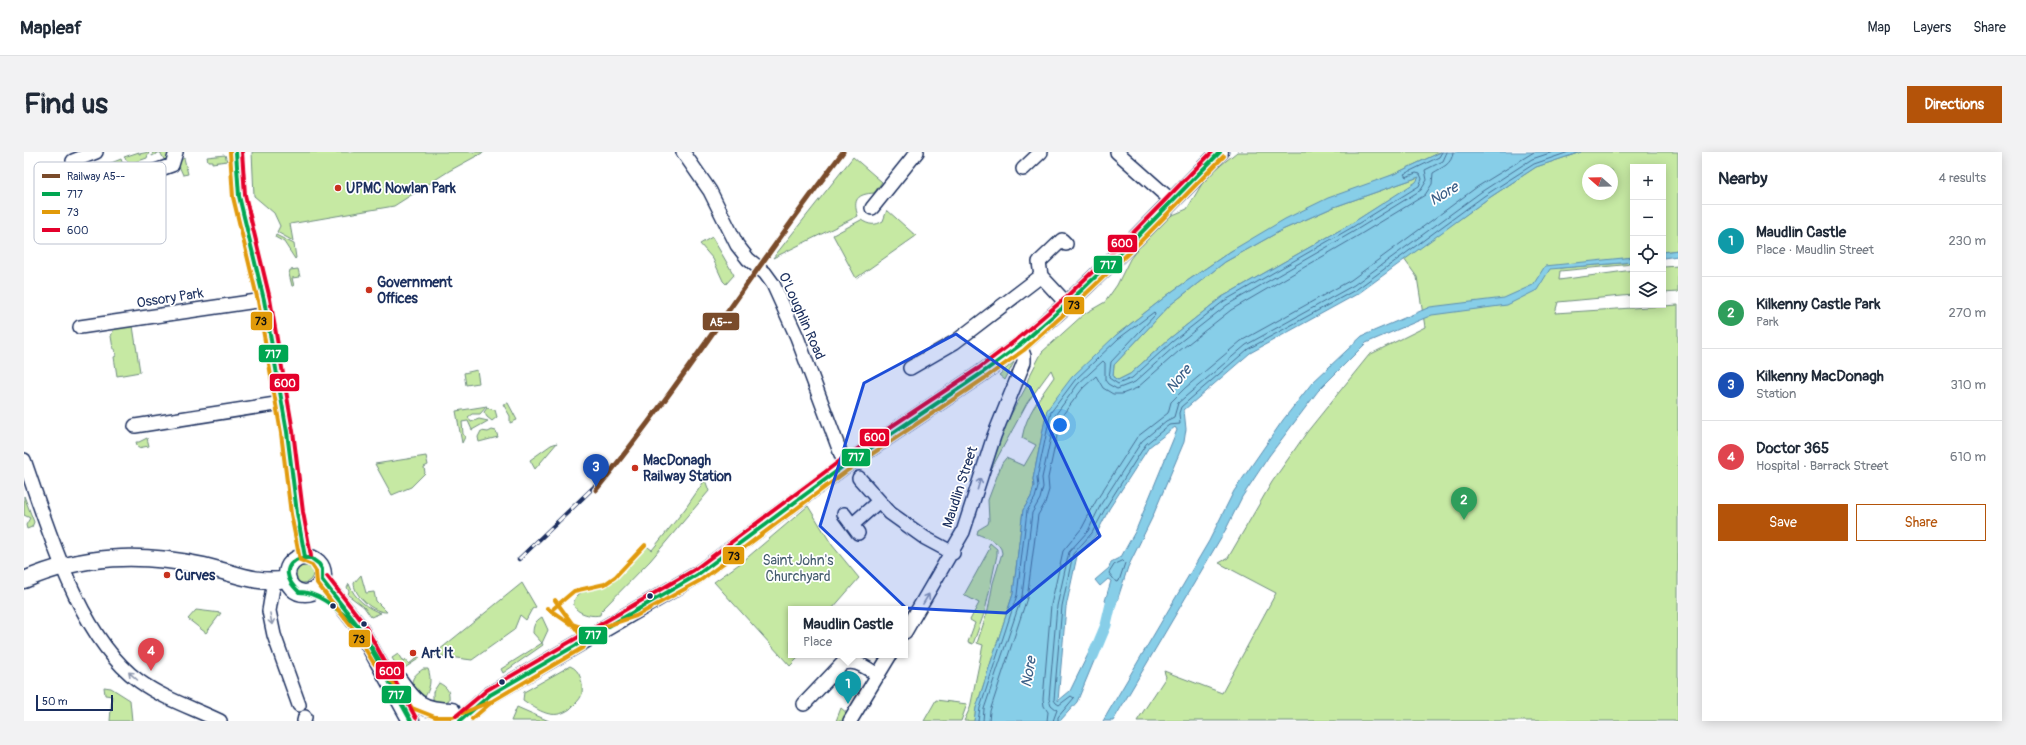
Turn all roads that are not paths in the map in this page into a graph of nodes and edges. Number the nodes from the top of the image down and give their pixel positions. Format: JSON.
{"nodes":[{"id":1,"x":96,"y":152,"type":"edge"},
{"id":2,"x":176,"y":152,"type":"edge"},
{"id":3,"x":236,"y":152,"type":"edge"},
{"id":4,"x":683,"y":152,"type":"edge"},
{"id":5,"x":917,"y":152,"type":"edge"},
{"id":6,"x":1040,"y":152,"type":"edge"},
{"id":7,"x":1116,"y":152,"type":"edge"},
{"id":8,"x":1220,"y":152,"type":"edge"},
{"id":9,"x":73,"y":162,"type":"edge"},
{"id":10,"x":166,"y":167,"type":"edge"},
{"id":11,"x":1023,"y":169,"type":"dead end"},
{"id":12,"x":1172,"y":201,"type":"junction"},
{"id":13,"x":872,"y":208,"type":"dead end"},
{"id":14,"x":1066,"y":244,"type":"dead end"},
{"id":15,"x":1041,"y":276,"type":"junction"},
{"id":16,"x":264,"y":300,"type":"junction"},
{"id":17,"x":1067,"y":304,"type":"junction"},
{"id":18,"x":80,"y":327,"type":"dead end"},
{"id":19,"x":1020,"y":345,"type":"junction"},
{"id":20,"x":910,"y":368,"type":"dead end"},
{"id":21,"x":282,"y":403,"type":"junction"},
{"id":22,"x":135,"y":426,"type":"dead end"},
{"id":23,"x":24,"y":460,"type":"edge"},
{"id":24,"x":845,"y":465,"type":"junction"},
{"id":25,"x":859,"y":478,"type":"dead end"},
{"id":26,"x":879,"y":501,"type":"junction"},
{"id":27,"x":851,"y":524,"type":"dead end"},
{"id":28,"x":952,"y":553,"type":"junction"},
{"id":29,"x":305,"y":557,"type":"junction"},
{"id":30,"x":64,"y":568,"type":"junction"},
{"id":31,"x":28,"y":577,"type":"edge"},
{"id":32,"x":281,"y":580,"type":"junction"},
{"id":33,"x":322,"y":580,"type":"junction"},
{"id":34,"x":309,"y":592,"type":"junction"},
{"id":35,"x":359,"y":627,"type":"junction"},
{"id":36,"x":908,"y":627,"type":"edge"},
{"id":37,"x":378,"y":658,"type":"junction"},
{"id":38,"x":888,"y":658,"type":"edge"},
{"id":39,"x":878,"y":675,"type":"junction"},
{"id":40,"x":804,"y":704,"type":"dead end"},
{"id":41,"x":303,"y":714,"type":"edge"},
{"id":42,"x":456,"y":716,"type":"edge"},
{"id":43,"x":220,"y":721,"type":"edge"},
{"id":44,"x":411,"y":721,"type":"edge"},
{"id":45,"x":435,"y":721,"type":"edge"},
{"id":46,"x":850,"y":721,"type":"edge"}],
"edges":[{"from":1,"to":9,"type":"street"},
{"from":2,"to":10,"type":"street"},
{"from":3,"to":16,"type":"street"},
{"from":4,"to":24,"type":"street","name":"O'Loughlin Road"},
{"from":5,"to":13,"type":"street"},
{"from":6,"to":11,"type":"street"},
{"from":7,"to":12,"type":"street"},
{"from":8,"to":12,"type":"main road"},
{"from":12,"to":17,"type":"main road"},
{"from":14,"to":15,"type":"street"},
{"from":15,"to":17,"type":"street"},
{"from":15,"to":20,"type":"street"},
{"from":16,"to":18,"type":"street","name":"Ossory Park"},
{"from":16,"to":21,"type":"street"},
{"from":17,"to":19,"type":"main road"},
{"from":19,"to":24,"type":"main road"},
{"from":28,"to":19,"type":"street","name":"Maudlin Street","one_way":true},
{"from":21,"to":22,"type":"street"},
{"from":21,"to":29,"type":"street"},
{"from":23,"to":30,"type":"street"},
{"from":24,"to":42,"type":"main road"},
{"from":25,"to":26,"type":"street"},
{"from":26,"to":27,"type":"street"},
{"from":26,"to":28,"type":"street"},
{"from":36,"to":28,"type":"street","name":"Maudlin Street","one_way":true},
{"from":29,"to":32,"type":"main road"},
{"from":29,"to":33,"type":"main road"},
{"from":30,"to":31,"type":"main road"},
{"from":30,"to":32,"type":"main road"},
{"from":43,"to":30,"type":"street","one_way":true},
{"from":32,"to":34,"type":"main road"},
{"from":32,"to":41,"type":"street","one_way":true},
{"from":33,"to":34,"type":"main road"},
{"from":33,"to":35,"type":"main road"},
{"from":34,"to":35,"type":"main road"},
{"from":35,"to":37,"type":"main road"},
{"from":37,"to":42,"type":"main road"},
{"from":37,"to":44,"type":"main road"},
{"from":38,"to":39,"type":"street"},
{"from":39,"to":40,"type":"street"},
{"from":39,"to":46,"type":"street"},
{"from":42,"to":45,"type":"main road"}]}
